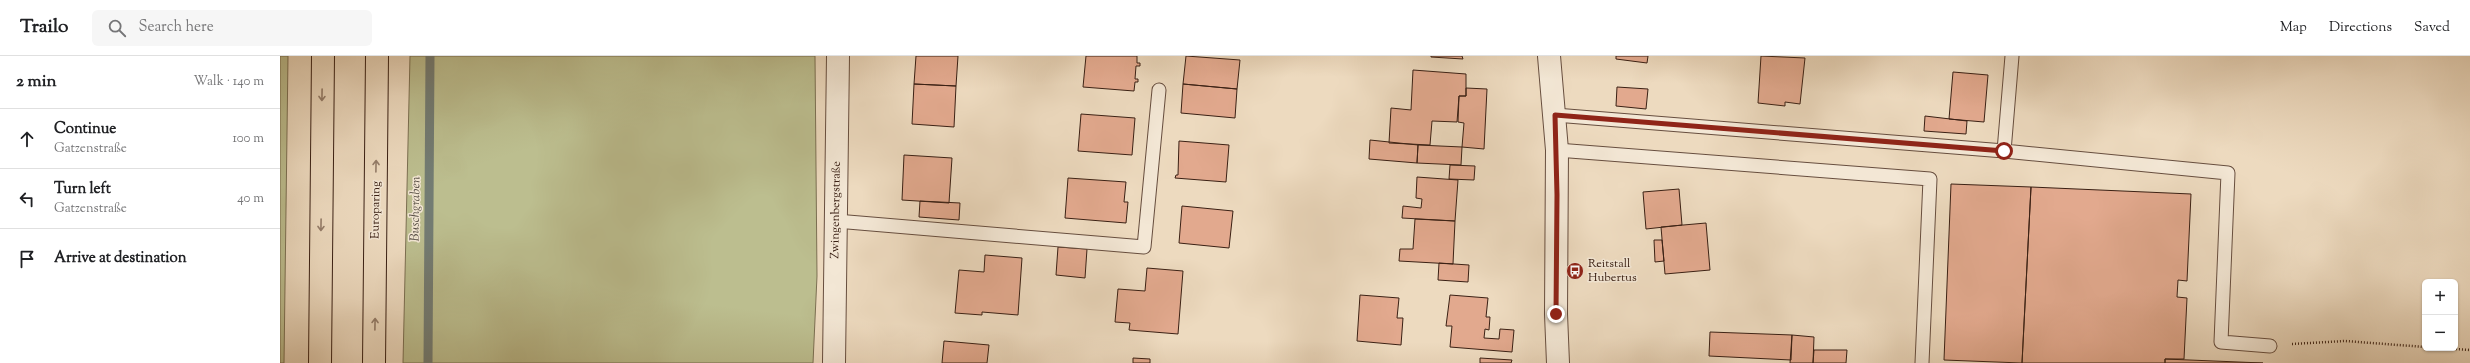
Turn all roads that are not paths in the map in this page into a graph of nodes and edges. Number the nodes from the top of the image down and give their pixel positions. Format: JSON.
{"nodes":[{"id":1,"x":323,"y":56,"type":"edge"},
{"id":2,"x":377,"y":56,"type":"edge"},
{"id":3,"x":838,"y":56,"type":"edge"},
{"id":4,"x":1549,"y":56,"type":"edge"},
{"id":5,"x":2012,"y":56,"type":"edge"},
{"id":6,"x":1159,"y":90,"type":"dead end"},
{"id":7,"x":1555,"y":115,"type":"junction"},
{"id":8,"x":1557,"y":150,"type":"junction"},
{"id":9,"x":2004,"y":151,"type":"junction"},
{"id":10,"x":836,"y":221,"type":"junction"},
{"id":11,"x":2270,"y":346,"type":"road end"},
{"id":12,"x":320,"y":363,"type":"edge"},
{"id":13,"x":374,"y":363,"type":"edge"},
{"id":14,"x":834,"y":363,"type":"edge"},
{"id":15,"x":1558,"y":363,"type":"edge"},
{"id":16,"x":1922,"y":363,"type":"edge"}],
"edges":[{"from":1,"to":12,"type":"main road","one_way":true},
{"from":13,"to":2,"type":"main road","name":"Europaring","one_way":true},
{"from":3,"to":10,"type":"street","name":"Zwingenbergstraße"},
{"from":4,"to":7,"type":"street"},
{"from":5,"to":9,"type":"lane"},
{"from":6,"to":10,"type":"lane"},
{"from":7,"to":8,"type":"street"},
{"from":7,"to":9,"type":"lane"},
{"from":8,"to":15,"type":"street"},
{"from":8,"to":16,"type":"lane"},
{"from":9,"to":11,"type":"lane"},
{"from":10,"to":14,"type":"street","name":"Zwingenbergstraße"}]}
